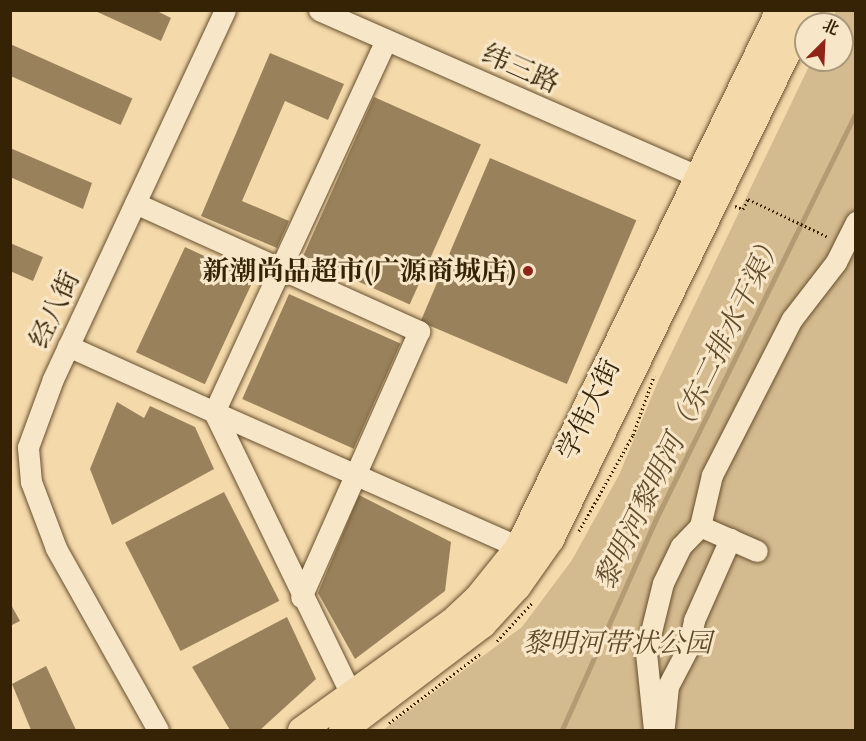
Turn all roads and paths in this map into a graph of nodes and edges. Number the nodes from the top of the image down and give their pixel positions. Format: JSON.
{"nodes":[{"id":1,"x":225,"y":10,"type":"edge"},
{"id":2,"x":320,"y":10,"type":"edge"},
{"id":3,"x":779,"y":10,"type":"edge"},
{"id":4,"x":807,"y":10,"type":"edge"},
{"id":5,"x":386,"y":40,"type":"junction"},
{"id":6,"x":699,"y":177,"type":"junction"},
{"id":7,"x":135,"y":203,"type":"junction"},
{"id":8,"x":735,"y":206,"type":"dead end"},
{"id":9,"x":855,"y":222,"type":"edge"},
{"id":10,"x":835,"y":241,"type":"dead end"},
{"id":11,"x":281,"y":269,"type":"junction"},
{"id":12,"x":68,"y":346,"type":"junction"},
{"id":13,"x":214,"y":412,"type":"junction"},
{"id":14,"x":357,"y":476,"type":"junction"},
{"id":15,"x":700,"y":526,"type":"junction"},
{"id":16,"x":730,"y":539,"type":"junction"},
{"id":17,"x":518,"y":547,"type":"junction"},
{"id":18,"x":757,"y":551,"type":"dead end"},
{"id":19,"x":302,"y":597,"type":"junction"},
{"id":20,"x":351,"y":694,"type":"junction"},
{"id":21,"x":158,"y":730,"type":"edge"},
{"id":22,"x":300,"y":730,"type":"edge"},
{"id":23,"x":342,"y":730,"type":"edge"},
{"id":24,"x":654,"y":730,"type":"edge"},
{"id":25,"x":664,"y":730,"type":"edge"}],
"edges":[{"from":1,"to":7,"type":"street","name":"经八街"},
{"from":2,"to":5,"type":"street","name":"纬三路"},
{"from":3,"to":6,"type":"main road","name":"学伟大街"},
{"from":4,"to":23,"type":"main road","name":"学伟大街"},
{"from":5,"to":6,"type":"street","name":"纬三路"},
{"from":5,"to":11,"type":"street"},
{"from":6,"to":17,"type":"main road","name":"学伟大街"},
{"from":7,"to":11,"type":"street"},
{"from":7,"to":12,"type":"street","name":"经八街"},
{"from":8,"to":10,"type":"path"},
{"from":9,"to":15,"type":"street"},
{"from":11,"to":13,"type":"street"},
{"from":11,"to":14,"type":"street"},
{"from":12,"to":13,"type":"street"},
{"from":12,"to":21,"type":"street","name":"经八街"},
{"from":13,"to":14,"type":"street"},
{"from":13,"to":19,"type":"street"},
{"from":14,"to":17,"type":"street"},
{"from":14,"to":19,"type":"street"},
{"from":15,"to":16,"type":"street"},
{"from":15,"to":24,"type":"street"},
{"from":16,"to":18,"type":"street"},
{"from":16,"to":25,"type":"street"},
{"from":17,"to":20,"type":"main road","name":"学伟大街"},
{"from":19,"to":20,"type":"street"},
{"from":20,"to":22,"type":"main road","name":"学伟大街"}]}
